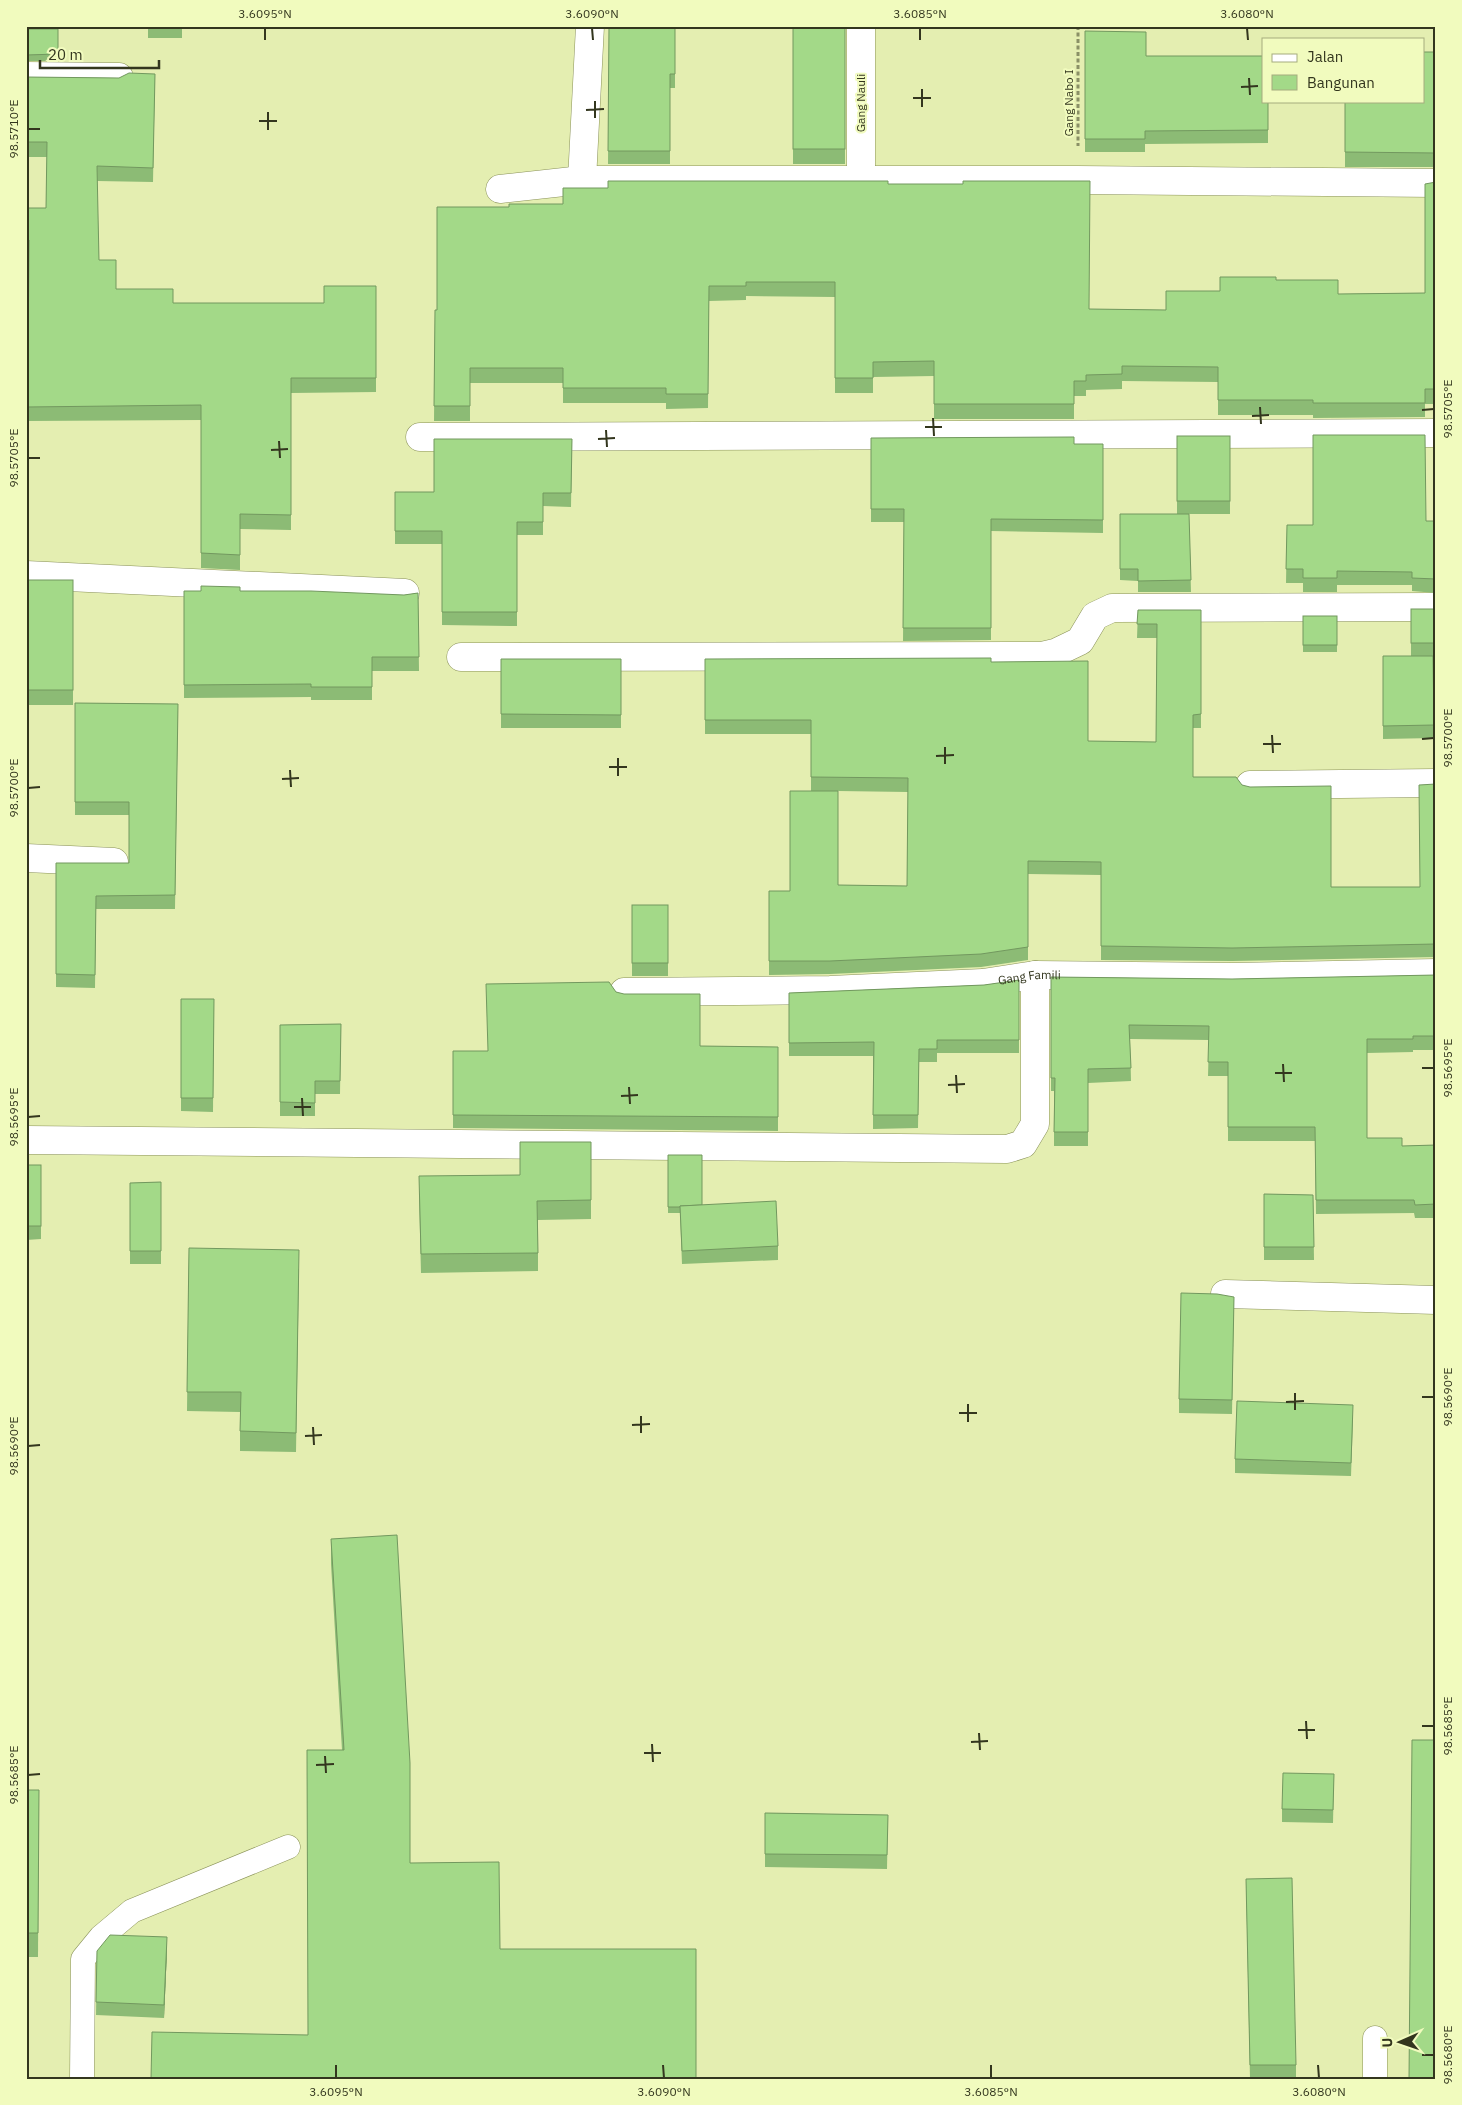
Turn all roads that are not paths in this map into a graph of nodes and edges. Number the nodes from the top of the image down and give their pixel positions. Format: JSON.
{"nodes":[{"id":1,"x":590,"y":26,"type":"edge"},
{"id":2,"x":861,"y":26,"type":"edge"},
{"id":3,"x":26,"y":76,"type":"edge"},
{"id":4,"x":119,"y":77,"type":"edge"},
{"id":5,"x":861,"y":179,"type":"junction"},
{"id":6,"x":582,"y":180,"type":"junction"},
{"id":7,"x":1436,"y":183,"type":"edge"},
{"id":8,"x":500,"y":189,"type":"dead end"},
{"id":9,"x":1436,"y":433,"type":"edge"},
{"id":10,"x":420,"y":437,"type":"dead end"},
{"id":11,"x":26,"y":575,"type":"edge"},
{"id":12,"x":405,"y":593,"type":"edge"},
{"id":13,"x":1436,"y":607,"type":"edge"},
{"id":14,"x":461,"y":657,"type":"dead end"},
{"id":15,"x":1436,"y":783,"type":"edge"},
{"id":16,"x":1250,"y":785,"type":"edge"},
{"id":17,"x":26,"y":858,"type":"edge"},
{"id":18,"x":114,"y":862,"type":"edge"},
{"id":19,"x":1436,"y":973,"type":"edge"},
{"id":20,"x":1035,"y":975,"type":"junction"},
{"id":21,"x":624,"y":992,"type":"edge"},
{"id":22,"x":26,"y":1140,"type":"edge"},
{"id":23,"x":1225,"y":1294,"type":"edge"},
{"id":24,"x":1436,"y":1300,"type":"edge"},
{"id":25,"x":288,"y":1847,"type":"dead end"},
{"id":26,"x":1375,"y":2038,"type":"dead end"},
{"id":27,"x":82,"y":2079,"type":"edge"},
{"id":28,"x":1375,"y":2079,"type":"edge"}],
"edges":[{"from":1,"to":6,"type":"street"},
{"from":2,"to":5,"type":"street","name":"Gang Nauli"},
{"from":3,"to":4,"type":"street"},
{"from":5,"to":6,"type":"street"},
{"from":5,"to":7,"type":"street"},
{"from":6,"to":8,"type":"street"},
{"from":9,"to":10,"type":"street"},
{"from":11,"to":12,"type":"street"},
{"from":13,"to":14,"type":"street"},
{"from":15,"to":16,"type":"street"},
{"from":17,"to":18,"type":"street"},
{"from":19,"to":20,"type":"street","name":"Gang Famili"},
{"from":20,"to":21,"type":"street","name":"Gang Famili"},
{"from":20,"to":22,"type":"street"},
{"from":23,"to":24,"type":"street"},
{"from":25,"to":27,"type":"lane"},
{"from":26,"to":28,"type":"lane"}]}
